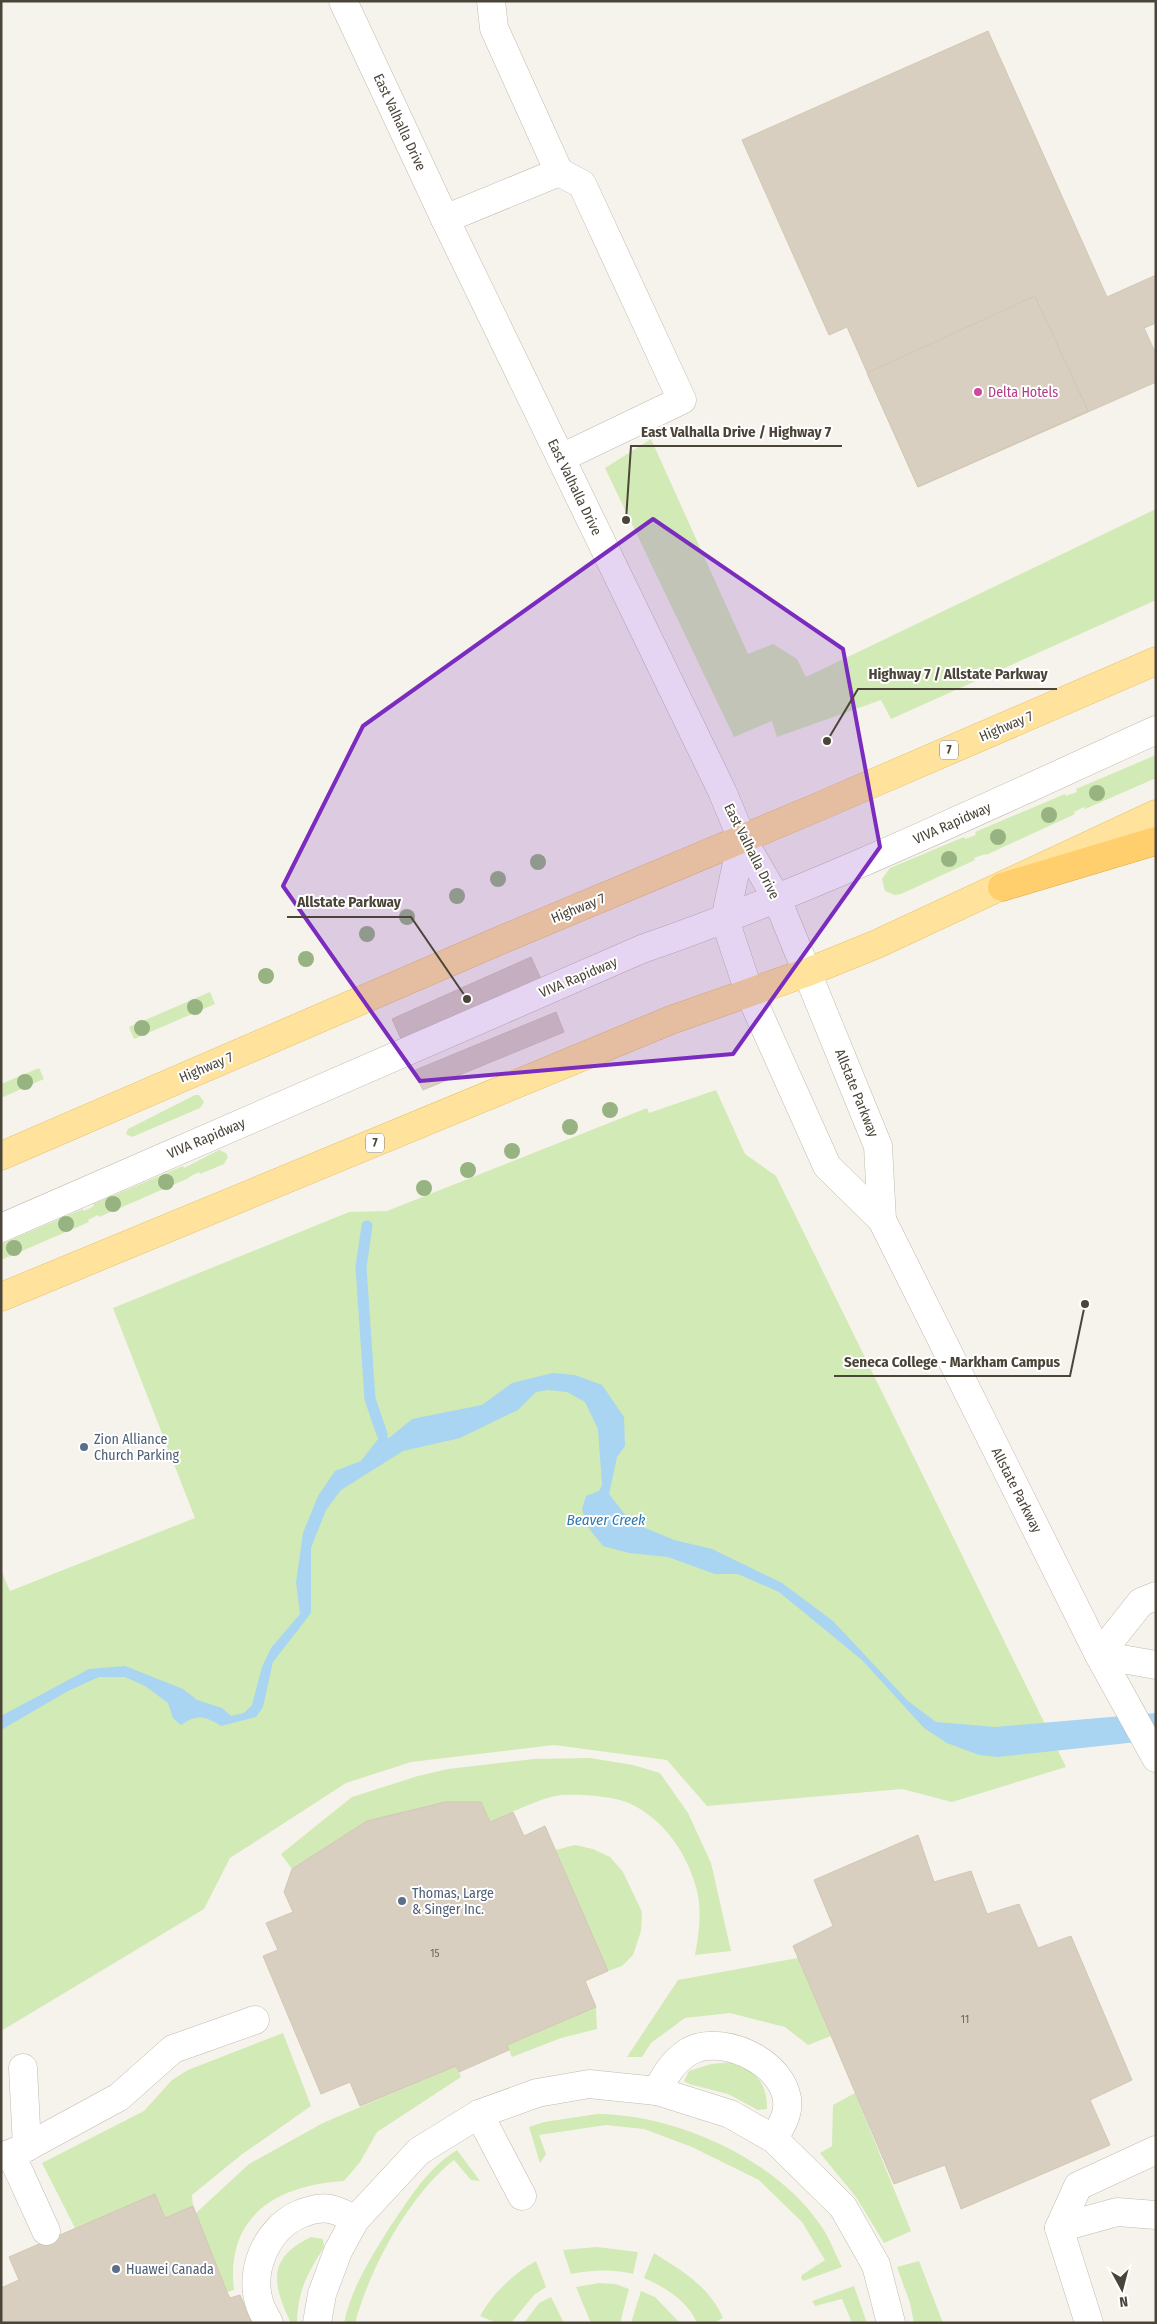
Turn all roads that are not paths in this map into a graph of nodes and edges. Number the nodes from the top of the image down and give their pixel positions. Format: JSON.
{"nodes":[{"id":1,"x":343,"y":1,"type":"edge"},
{"id":2,"x":491,"y":1,"type":"edge"},
{"id":3,"x":559,"y":172,"type":"junction"},
{"id":4,"x":445,"y":219,"type":"junction"},
{"id":5,"x":562,"y":458,"type":"junction"},
{"id":6,"x":1156,"y":661,"type":"edge"},
{"id":7,"x":1156,"y":730,"type":"edge"},
{"id":8,"x":1156,"y":814,"type":"edge"},
{"id":9,"x":742,"y":838,"type":"junction"},
{"id":10,"x":1156,"y":841,"type":"edge"},
{"id":11,"x":1002,"y":887,"type":"junction"},
{"id":12,"x":777,"y":899,"type":"junction"},
{"id":13,"x":725,"y":920,"type":"junction"},
{"id":14,"x":808,"y":972,"type":"junction"},
{"id":15,"x":749,"y":992,"type":"junction"},
{"id":16,"x":1,"y":1156,"type":"edge"},
{"id":17,"x":882,"y":1220,"type":"junction"},
{"id":18,"x":1,"y":1228,"type":"edge"},
{"id":19,"x":1,"y":1297,"type":"edge"},
{"id":20,"x":1156,"y":1596,"type":"edge"},
{"id":21,"x":1099,"y":1655,"type":"junction"},
{"id":22,"x":1156,"y":1664,"type":"edge"},
{"id":23,"x":1156,"y":1758,"type":"edge"},
{"id":24,"x":255,"y":2020,"type":"dead end"},
{"id":25,"x":23,"y":2068,"type":"dead end"},
{"id":26,"x":657,"y":2091,"type":"junction"},
{"id":27,"x":479,"y":2114,"type":"junction"},
{"id":28,"x":774,"y":2139,"type":"junction"},
{"id":29,"x":1156,"y":2150,"type":"edge"},
{"id":30,"x":13,"y":2152,"type":"edge"},
{"id":31,"x":522,"y":2196,"type":"dead end"},
{"id":32,"x":1156,"y":2215,"type":"edge"},
{"id":33,"x":355,"y":2220,"type":"junction"},
{"id":34,"x":1059,"y":2228,"type":"junction"},
{"id":35,"x":46,"y":2231,"type":"dead end"},
{"id":36,"x":269,"y":2323,"type":"edge"},
{"id":37,"x":317,"y":2323,"type":"edge"},
{"id":38,"x":891,"y":2323,"type":"edge"},
{"id":39,"x":1089,"y":2323,"type":"edge"}],
"edges":[{"from":1,"to":4,"type":"street","name":"East Valhalla Drive"},
{"from":2,"to":3,"type":"street"},
{"from":3,"to":4,"type":"street"},
{"from":3,"to":5,"type":"street"},
{"from":4,"to":5,"type":"street","name":"East Valhalla Drive"},
{"from":5,"to":9,"type":"street","name":"East Valhalla Drive"},
{"from":6,"to":9,"type":"main road","name":"Highway 7","number":"7"},
{"from":7,"to":12,"type":"street","name":"VIVA Rapidway"},
{"from":8,"to":11,"type":"main road","number":"7"},
{"from":9,"to":12,"type":"street","name":"East Valhalla Drive"},
{"from":9,"to":13,"type":"street"},
{"from":9,"to":16,"type":"main road","name":"Highway 7","number":"7"},
{"from":10,"to":11,"type":"highway"},
{"from":11,"to":14,"type":"main road","number":"7"},
{"from":12,"to":13,"type":"street","name":"VIVA Rapidway"},
{"from":12,"to":14,"type":"street","name":"East Valhalla Drive"},
{"from":13,"to":15,"type":"street","name":"Allstate Parkway"},
{"from":13,"to":18,"type":"street","name":"VIVA Rapidway"},
{"from":14,"to":15,"type":"main road","number":"7"},
{"from":14,"to":17,"type":"street","name":"Allstate Parkway"},
{"from":15,"to":17,"type":"street","name":"Allstate Parkway"},
{"from":15,"to":19,"type":"main road","number":"7"},
{"from":17,"to":21,"type":"street","name":"Allstate Parkway"},
{"from":20,"to":21,"type":"street"},
{"from":21,"to":22,"type":"street"},
{"from":21,"to":23,"type":"street","name":"Allstate Parkway"},
{"from":24,"to":30,"type":"street"},
{"from":25,"to":30,"type":"street"},
{"from":26,"to":27,"type":"street"},
{"from":26,"to":28,"type":"street"},
{"from":26,"to":28,"type":"street"},
{"from":27,"to":31,"type":"street"},
{"from":27,"to":33,"type":"street"},
{"from":28,"to":38,"type":"street"},
{"from":29,"to":34,"type":"street"},
{"from":30,"to":35,"type":"street"},
{"from":32,"to":34,"type":"street"},
{"from":33,"to":36,"type":"street"},
{"from":33,"to":37,"type":"street"},
{"from":34,"to":39,"type":"street"}]}
